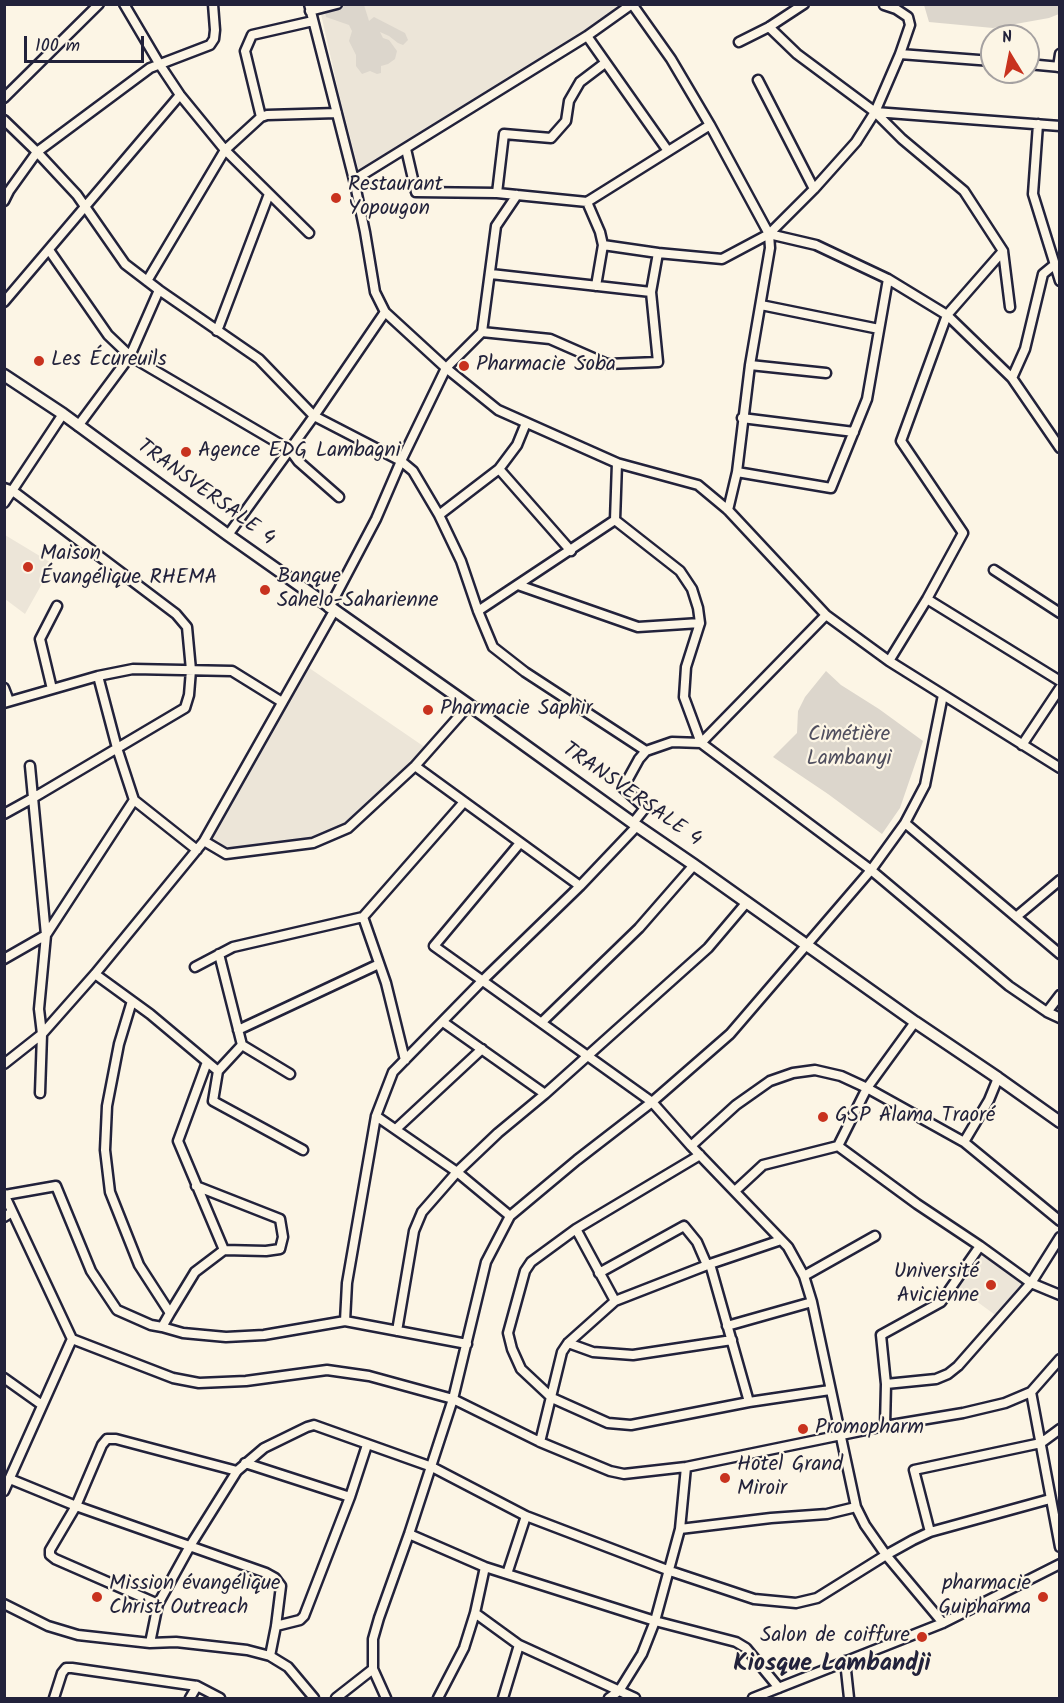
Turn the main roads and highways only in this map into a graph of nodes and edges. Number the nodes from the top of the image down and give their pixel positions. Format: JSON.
{"nodes":[{"id":1,"x":4,"y":375,"type":"edge"},
{"id":2,"x":1059,"y":1122,"type":"edge"}],
"edges":[{"from":1,"to":2,"type":"main road","name":"TRANSVERSALE 4"}]}
